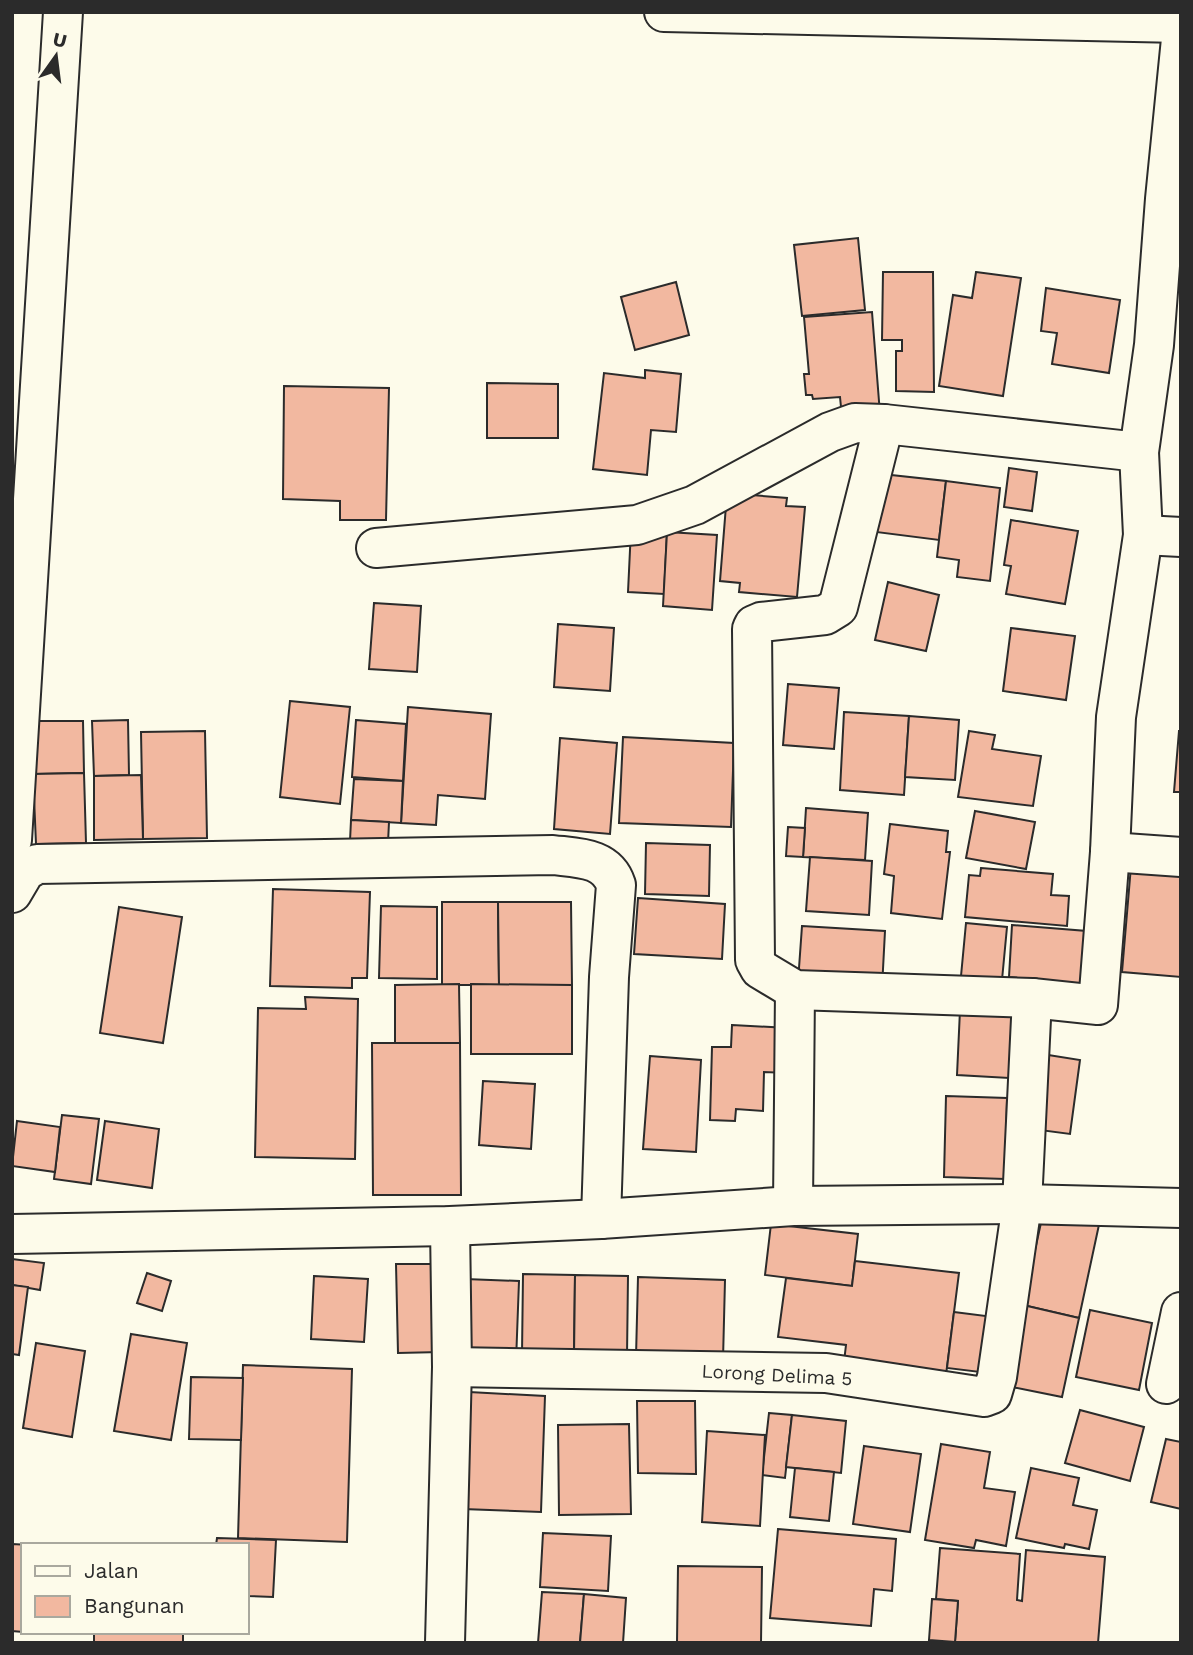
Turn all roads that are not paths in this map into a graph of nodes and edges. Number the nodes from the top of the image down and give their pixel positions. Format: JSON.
{"nodes":[{"id":1,"x":62,"y":12,"type":"edge"},
{"id":2,"x":664,"y":12,"type":"edge"},
{"id":3,"x":1181,"y":23,"type":"edge"},
{"id":4,"x":1181,"y":39,"type":"edge"},
{"id":5,"x":1173,"y":200,"type":"edge"},
{"id":6,"x":1167,"y":346,"type":"edge"},
{"id":7,"x":884,"y":424,"type":"junction"},
{"id":8,"x":1139,"y":452,"type":"junction"},
{"id":9,"x":1143,"y":536,"type":"junction"},
{"id":10,"x":1181,"y":537,"type":"edge"},
{"id":11,"x":376,"y":548,"type":"dead end"},
{"id":12,"x":12,"y":840,"type":"edge"},
{"id":13,"x":1110,"y":852,"type":"junction"},
{"id":14,"x":1181,"y":857,"type":"edge"},
{"id":15,"x":12,"y":893,"type":"edge"},
{"id":16,"x":795,"y":990,"type":"junction"},
{"id":17,"x":1032,"y":998,"type":"junction"},
{"id":18,"x":1022,"y":1205,"type":"junction"},
{"id":19,"x":793,"y":1206,"type":"junction"},
{"id":20,"x":1181,"y":1208,"type":"edge"},
{"id":21,"x":601,"y":1219,"type":"junction"},
{"id":22,"x":450,"y":1226,"type":"junction"},
{"id":23,"x":12,"y":1234,"type":"edge"},
{"id":24,"x":1181,"y":1312,"type":"edge"},
{"id":25,"x":452,"y":1367,"type":"junction"},
{"id":26,"x":1166,"y":1384,"type":"dead end"},
{"id":27,"x":445,"y":1643,"type":"edge"}],
"edges":[{"from":1,"to":12,"type":"street"},
{"from":2,"to":3,"type":"street"},
{"from":4,"to":5,"type":"street"},
{"from":5,"to":6,"type":"street"},
{"from":6,"to":8,"type":"street"},
{"from":7,"to":8,"type":"street"},
{"from":7,"to":11,"type":"street"},
{"from":7,"to":16,"type":"street"},
{"from":8,"to":9,"type":"street"},
{"from":9,"to":10,"type":"street"},
{"from":9,"to":13,"type":"street"},
{"from":13,"to":14,"type":"street"},
{"from":13,"to":17,"type":"street"},
{"from":15,"to":21,"type":"street"},
{"from":16,"to":17,"type":"street"},
{"from":16,"to":19,"type":"street"},
{"from":17,"to":18,"type":"street"},
{"from":18,"to":19,"type":"street"},
{"from":18,"to":20,"type":"street"},
{"from":18,"to":25,"type":"street","name":"Lorong Delima 5"},
{"from":19,"to":21,"type":"street"},
{"from":21,"to":22,"type":"street"},
{"from":22,"to":23,"type":"street"},
{"from":22,"to":25,"type":"street"},
{"from":24,"to":26,"type":"street"},
{"from":25,"to":27,"type":"street"}]}
